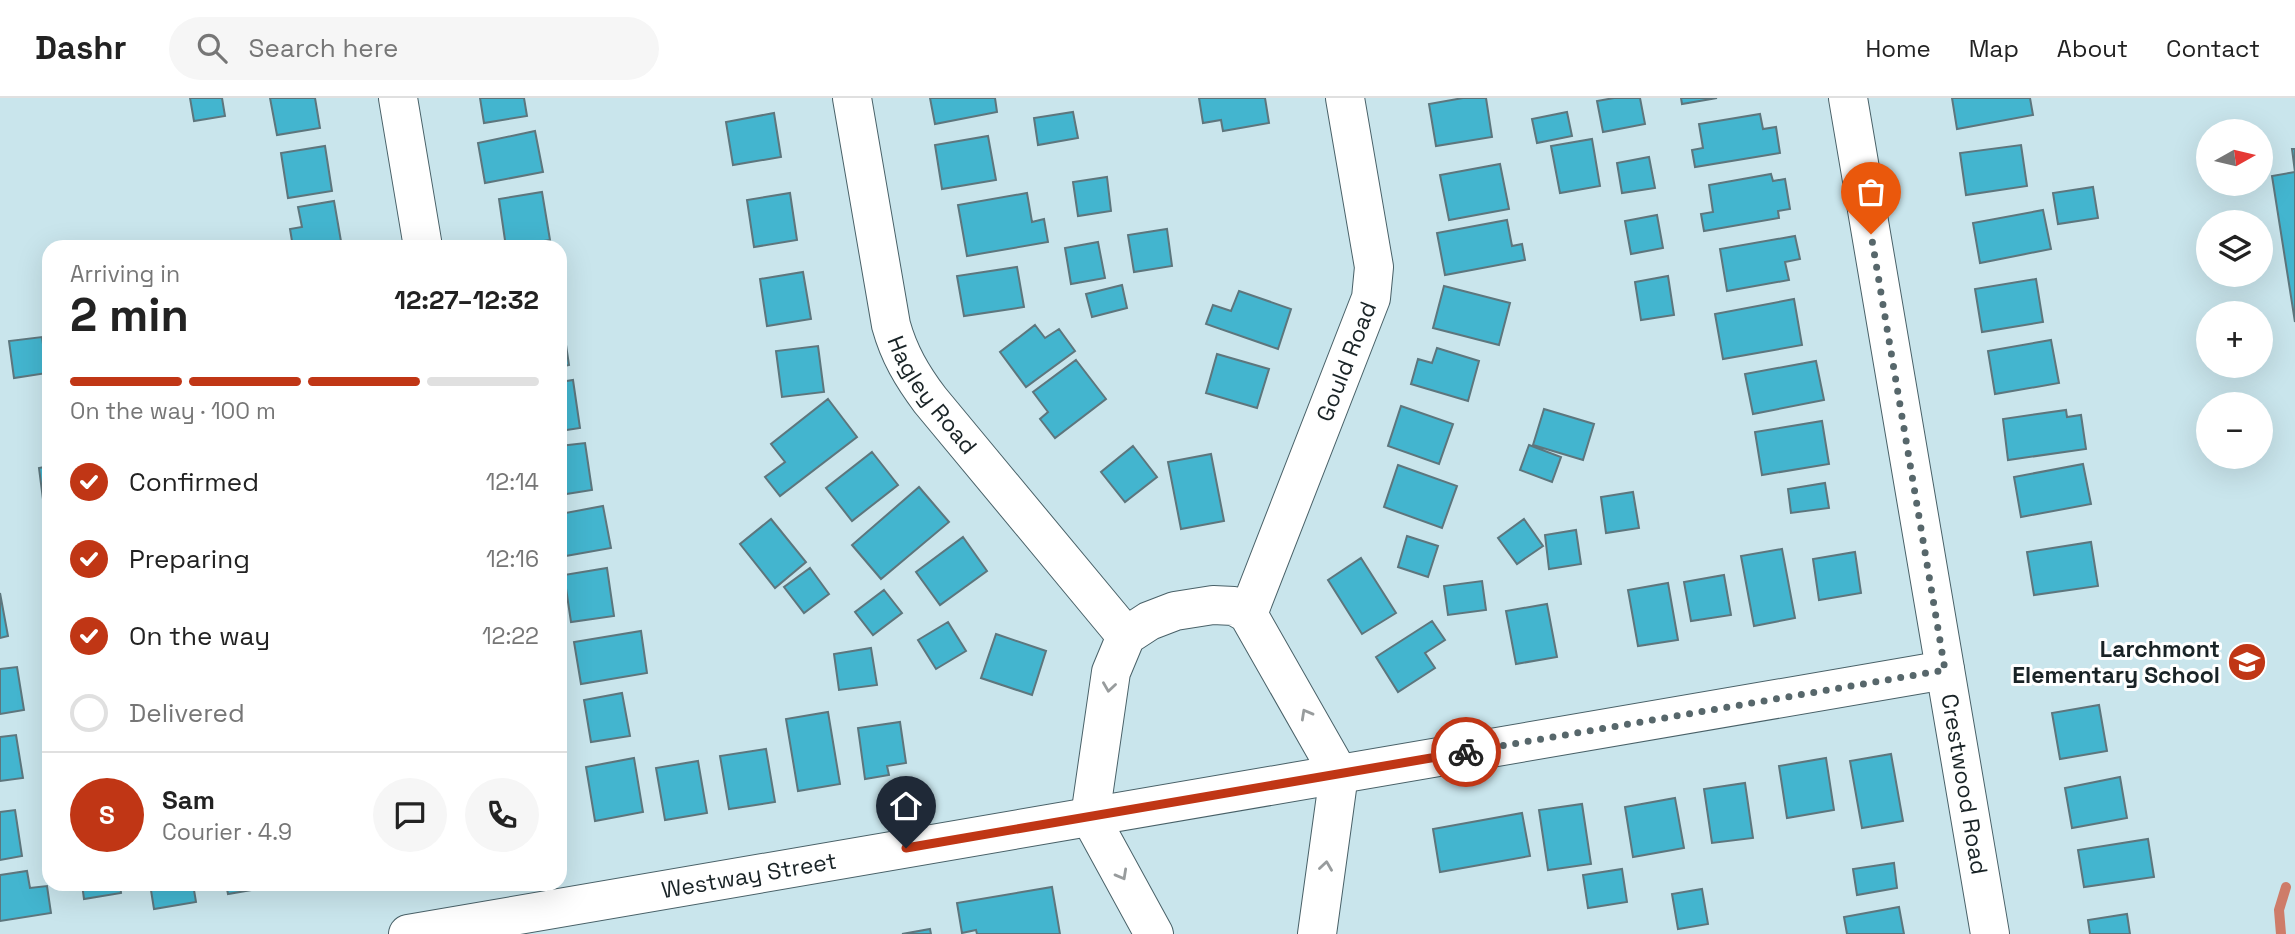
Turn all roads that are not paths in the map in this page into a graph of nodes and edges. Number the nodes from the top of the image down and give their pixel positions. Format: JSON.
{"nodes":[{"id":1,"x":398,"y":98,"type":"edge"},
{"id":2,"x":852,"y":98,"type":"edge"},
{"id":3,"x":1345,"y":98,"type":"edge"},
{"id":4,"x":1847,"y":98,"type":"edge"},
{"id":5,"x":422,"y":240,"type":"edge"},
{"id":6,"x":1248,"y":614,"type":"junction"},
{"id":7,"x":1126,"y":636,"type":"junction"},
{"id":8,"x":1945,"y":670,"type":"junction"},
{"id":9,"x":1339,"y":774,"type":"junction"},
{"id":10,"x":1090,"y":817,"type":"junction"},
{"id":11,"x":535,"y":910,"type":"edge"},
{"id":12,"x":408,"y":934,"type":"edge"},
{"id":13,"x":1154,"y":934,"type":"edge"},
{"id":14,"x":1317,"y":934,"type":"edge"},
{"id":15,"x":1990,"y":934,"type":"edge"}],
"edges":[{"from":1,"to":5,"type":"street"},
{"from":2,"to":7,"type":"street","name":"Hagley Road"},
{"from":3,"to":6,"type":"street","name":"Gould Road"},
{"from":4,"to":8,"type":"street","name":"Crestwood Road"},
{"from":6,"to":7,"type":"street"},
{"from":9,"to":6,"type":"street","one_way":true},
{"from":7,"to":10,"type":"street","one_way":true},
{"from":8,"to":9,"type":"street","name":"Westway Street"},
{"from":8,"to":15,"type":"street","name":"Crestwood Road"},
{"from":9,"to":10,"type":"street","name":"Westway Street"},
{"from":14,"to":9,"type":"street","one_way":true},
{"from":10,"to":11,"type":"street","name":"Westway Street"},
{"from":10,"to":13,"type":"street","one_way":true},
{"from":11,"to":12,"type":"street","name":"Westway Street"}]}
